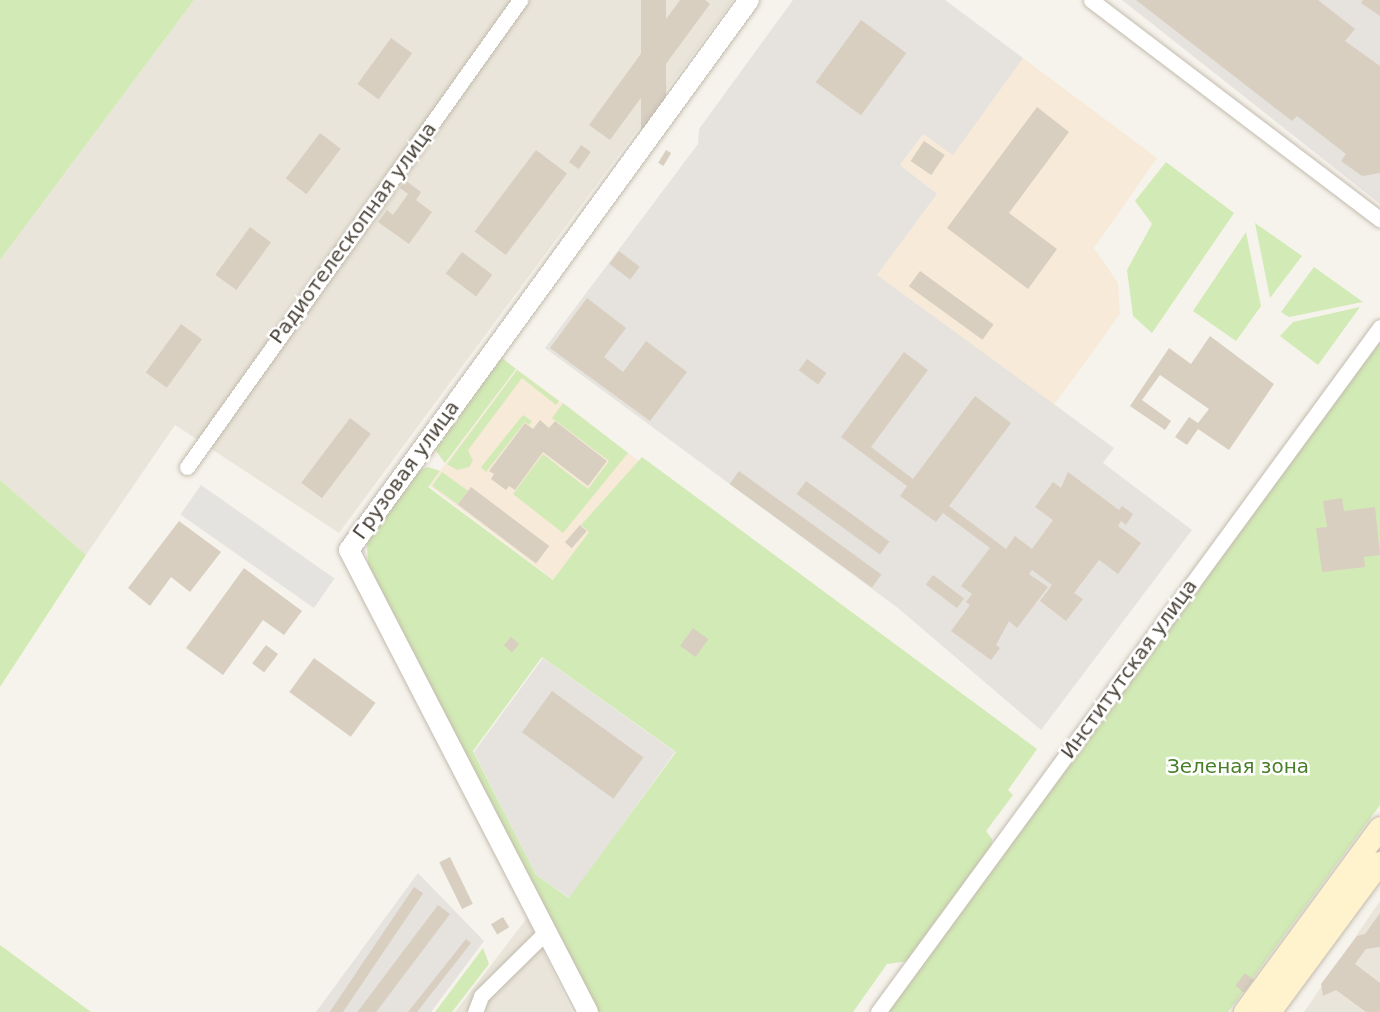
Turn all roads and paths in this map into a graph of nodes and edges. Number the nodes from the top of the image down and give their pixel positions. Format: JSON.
{"nodes":[{"id":1,"x":520,"y":0,"type":"edge"},
{"id":2,"x":749,"y":0,"type":"edge"},
{"id":3,"x":1091,"y":0,"type":"edge"},
{"id":4,"x":1380,"y":219,"type":"edge"},
{"id":5,"x":1380,"y":327,"type":"edge"},
{"id":6,"x":187,"y":467,"type":"dead end"},
{"id":7,"x":1380,"y":828,"type":"edge"},
{"id":8,"x":1380,"y":863,"type":"edge"},
{"id":9,"x":547,"y":932,"type":"junction"},
{"id":10,"x":474,"y":1012,"type":"edge"},
{"id":11,"x":588,"y":1012,"type":"edge"},
{"id":12,"x":878,"y":1012,"type":"edge"},
{"id":13,"x":1245,"y":1012,"type":"edge"},
{"id":14,"x":1270,"y":1012,"type":"edge"}],
"edges":[{"from":1,"to":6,"type":"street","name":"Радиотелескопная улица"},
{"from":2,"to":9,"type":"street","name":"Грузовая улица"},
{"from":3,"to":4,"type":"street"},
{"from":5,"to":12,"type":"street","name":"Институтская улица"},
{"from":7,"to":13,"type":"main road"},
{"from":8,"to":14,"type":"main road"},
{"from":9,"to":10,"type":"street"},
{"from":9,"to":11,"type":"street","name":"Грузовая улица"}]}
